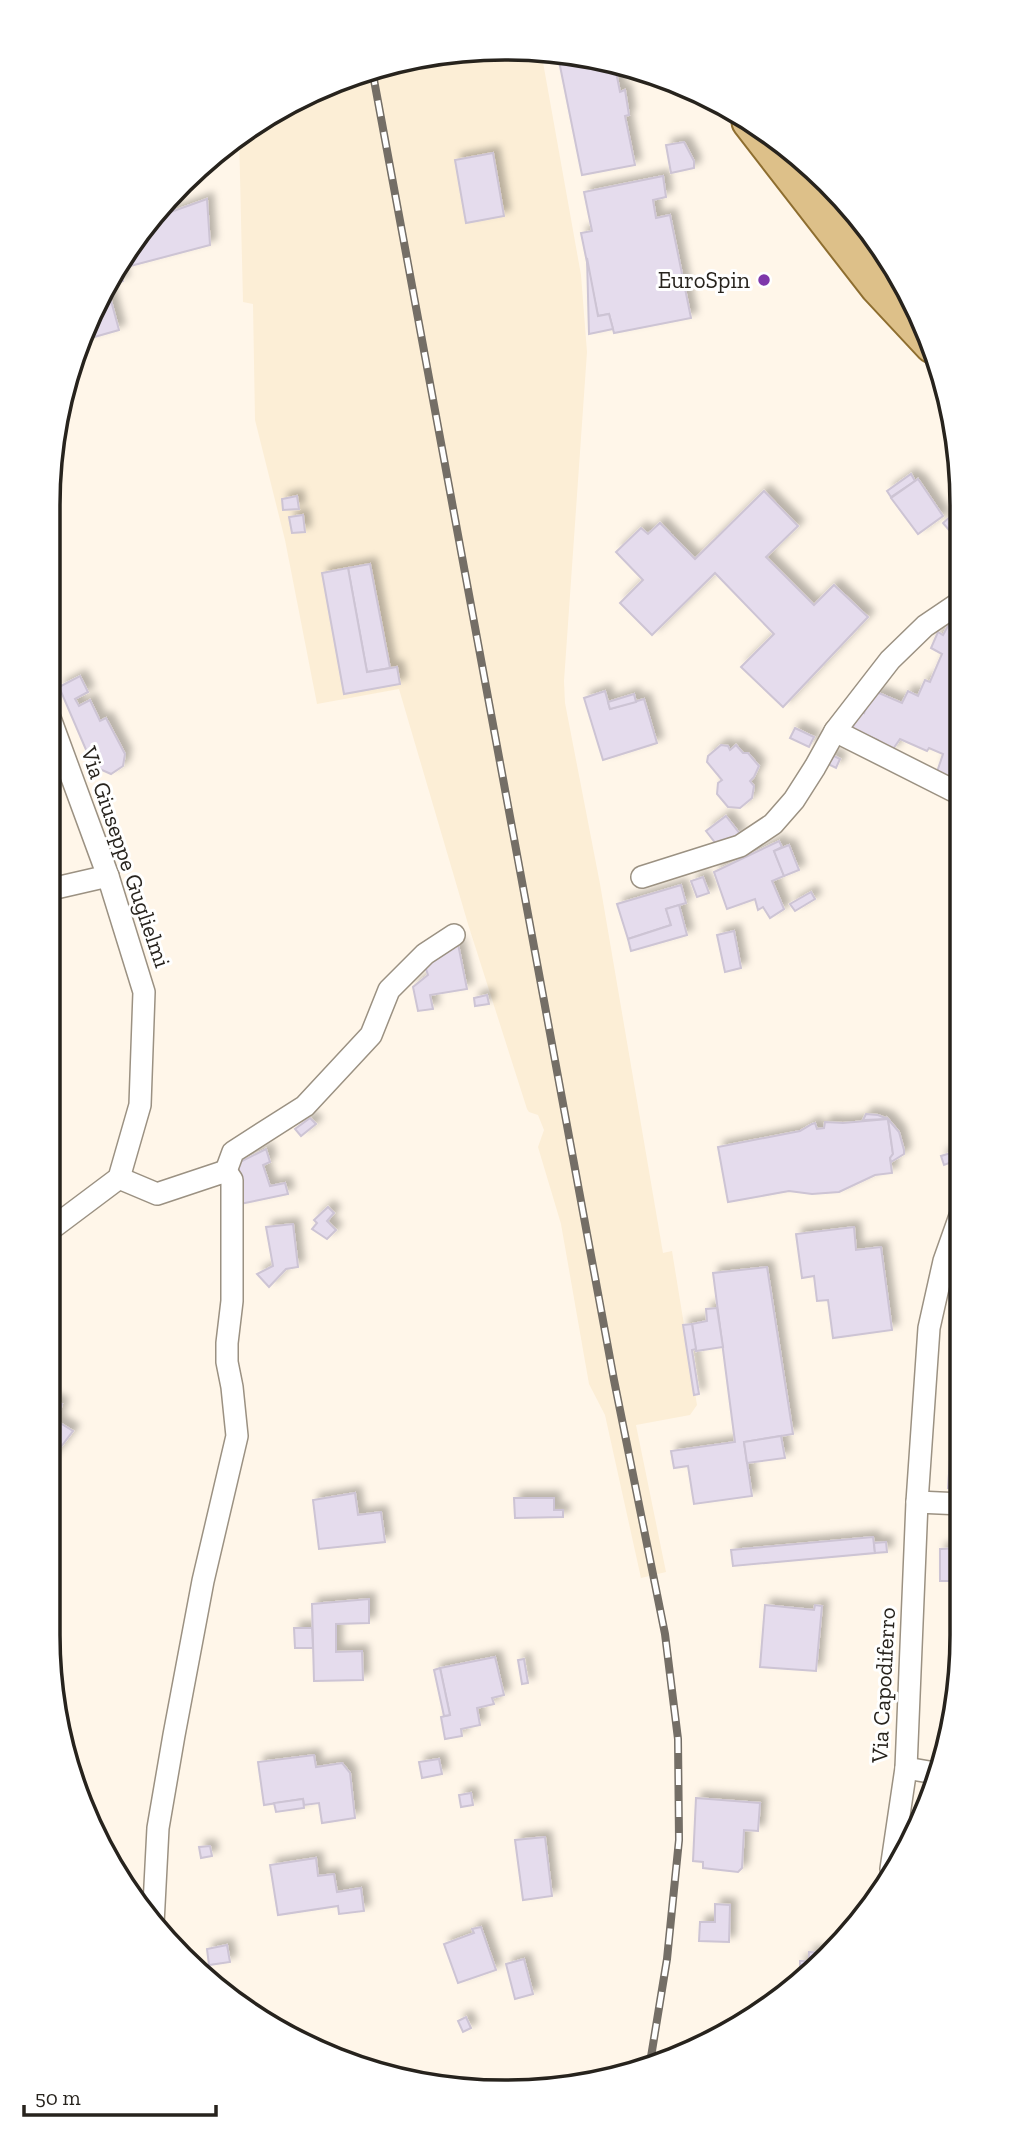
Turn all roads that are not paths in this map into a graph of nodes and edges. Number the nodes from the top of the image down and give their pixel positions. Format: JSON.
{"nodes":[{"id":1,"x":768,"y":146,"type":"edge"},
{"id":2,"x":912,"y":325,"type":"edge"},
{"id":3,"x":950,"y":609,"type":"edge"},
{"id":4,"x":835,"y":731,"type":"junction"},
{"id":5,"x":59,"y":743,"type":"edge"},
{"id":6,"x":950,"y":789,"type":"edge"},
{"id":7,"x":108,"y":876,"type":"junction"},
{"id":8,"x":642,"y":877,"type":"dead end"},
{"id":9,"x":59,"y":887,"type":"edge"},
{"id":10,"x":454,"y":935,"type":"dead end"},
{"id":11,"x":226,"y":1171,"type":"junction"},
{"id":12,"x":119,"y":1178,"type":"junction"},
{"id":13,"x":59,"y":1223,"type":"edge"},
{"id":14,"x":950,"y":1244,"type":"edge"},
{"id":15,"x":917,"y":1502,"type":"junction"},
{"id":16,"x":950,"y":1503,"type":"edge"},
{"id":17,"x":906,"y":1768,"type":"junction"},
{"id":18,"x":929,"y":1772,"type":"edge"},
{"id":19,"x":893,"y":1854,"type":"edge"},
{"id":20,"x":154,"y":1908,"type":"edge"}],
"edges":[{"from":1,"to":2,"type":"main road"},
{"from":3,"to":4,"type":"street"},
{"from":4,"to":6,"type":"street"},
{"from":4,"to":8,"type":"street"},
{"from":5,"to":7,"type":"street","name":"Via Giuseppe Guglielmi"},
{"from":7,"to":9,"type":"street"},
{"from":7,"to":12,"type":"street","name":"Via Giuseppe Guglielmi"},
{"from":10,"to":11,"type":"street"},
{"from":11,"to":12,"type":"street"},
{"from":11,"to":20,"type":"street"},
{"from":12,"to":13,"type":"street"},
{"from":14,"to":15,"type":"street","name":"Via Capodiferro"},
{"from":15,"to":16,"type":"street"},
{"from":15,"to":17,"type":"street","name":"Via Capodiferro"},
{"from":17,"to":18,"type":"street"},
{"from":17,"to":19,"type":"street","name":"Via Capodiferro"}]}
